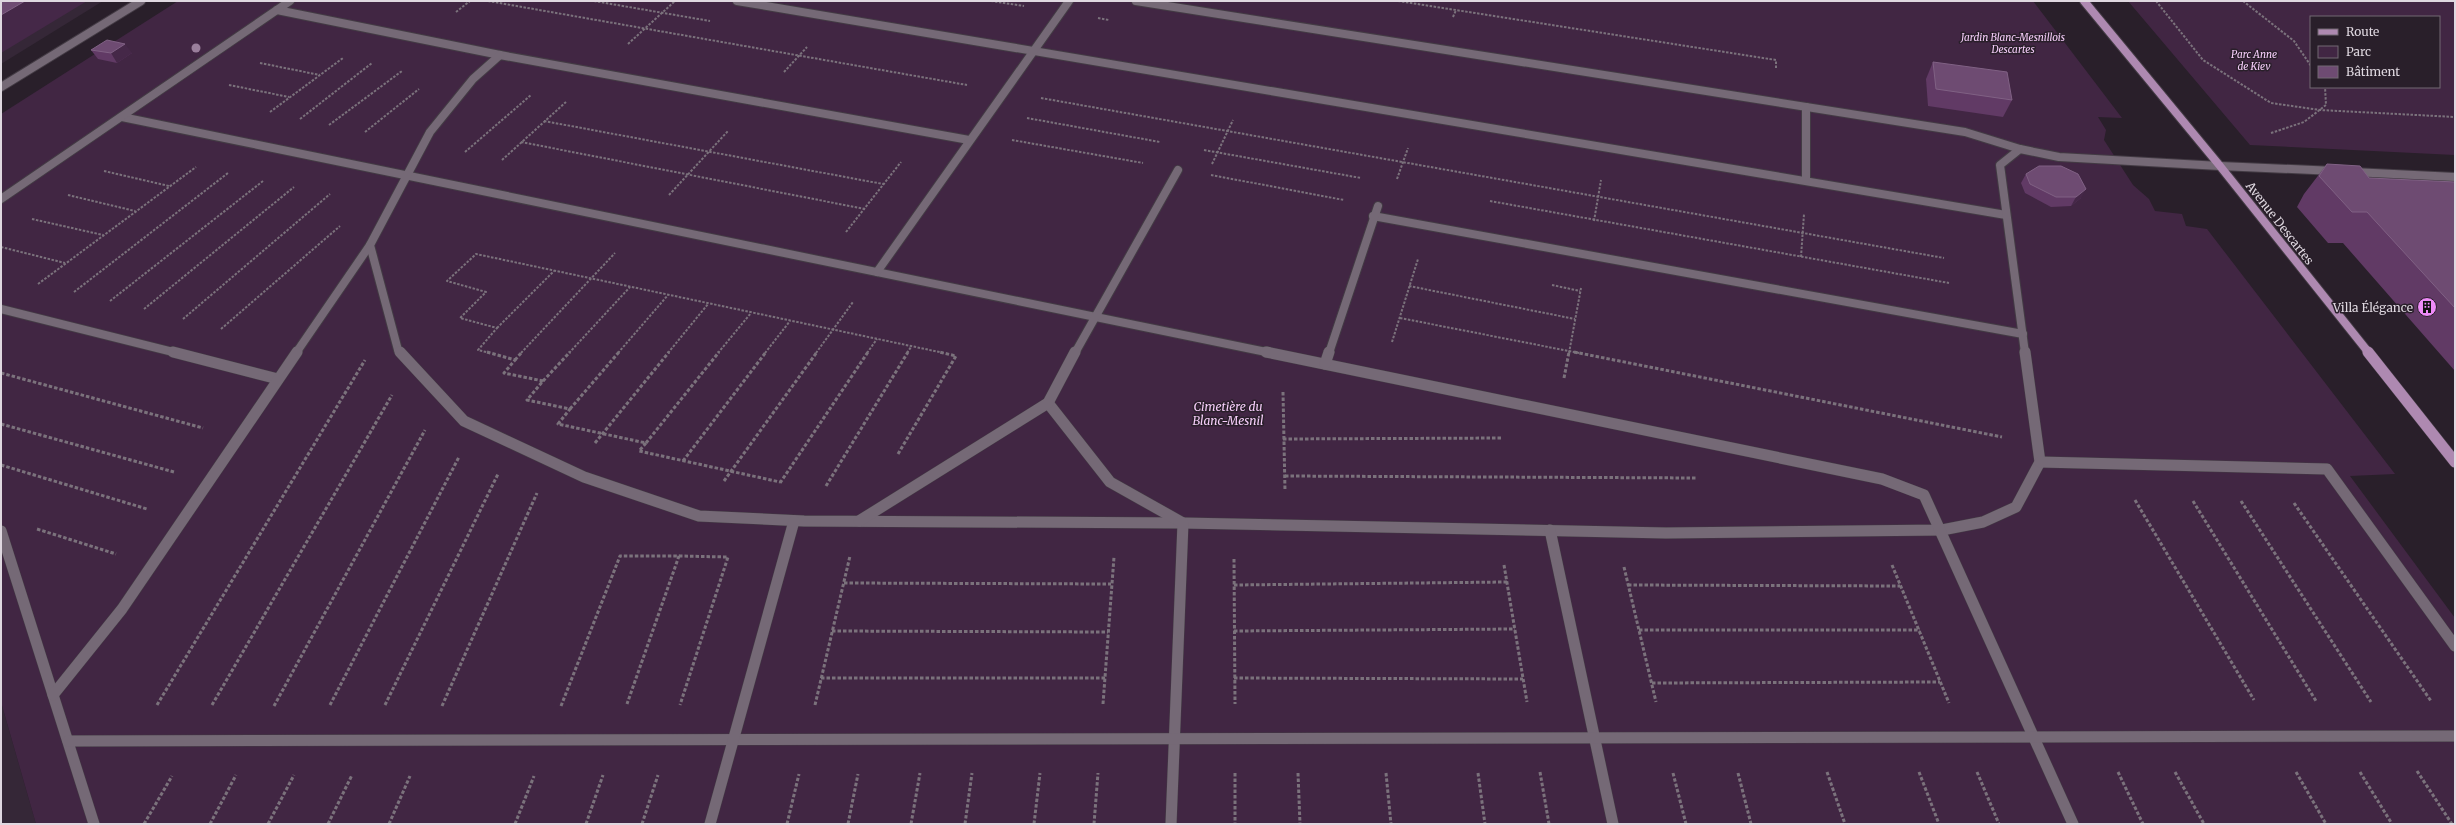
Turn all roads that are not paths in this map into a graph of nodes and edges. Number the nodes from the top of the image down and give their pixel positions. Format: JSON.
{"nodes":[{"id":1,"x":141,"y":1,"type":"edge"},
{"id":2,"x":290,"y":1,"type":"edge"},
{"id":3,"x":737,"y":1,"type":"edge"},
{"id":4,"x":1069,"y":1,"type":"edge"},
{"id":5,"x":1136,"y":1,"type":"edge"},
{"id":6,"x":2084,"y":1,"type":"edge"},
{"id":7,"x":277,"y":10,"type":"junction"},
{"id":8,"x":1034,"y":50,"type":"junction"},
{"id":9,"x":500,"y":55,"type":"junction"},
{"id":10,"x":1,"y":87,"type":"edge"},
{"id":11,"x":1806,"y":107,"type":"junction"},
{"id":12,"x":122,"y":116,"type":"junction"},
{"id":13,"x":969,"y":140,"type":"junction"},
{"id":14,"x":2020,"y":149,"type":"junction"},
{"id":15,"x":2220,"y":166,"type":"junction"},
{"id":16,"x":1178,"y":170,"type":"dead end"},
{"id":17,"x":406,"y":175,"type":"junction"},
{"id":18,"x":2455,"y":177,"type":"edge"},
{"id":19,"x":1806,"y":180,"type":"junction"},
{"id":20,"x":1,"y":199,"type":"edge"},
{"id":21,"x":1378,"y":206,"type":"dead end"},
{"id":22,"x":2006,"y":215,"type":"junction"},
{"id":23,"x":1373,"y":216,"type":"junction"},
{"id":24,"x":370,"y":245,"type":"junction"},
{"id":25,"x":877,"y":272,"type":"junction"},
{"id":26,"x":1,"y":309,"type":"edge"},
{"id":27,"x":1094,"y":317,"type":"junction"},
{"id":28,"x":2023,"y":334,"type":"junction"},
{"id":29,"x":1325,"y":364,"type":"junction"},
{"id":30,"x":278,"y":379,"type":"junction"},
{"id":31,"x":1048,"y":403,"type":"junction"},
{"id":32,"x":2040,"y":462,"type":"junction"},
{"id":33,"x":2455,"y":462,"type":"edge"},
{"id":34,"x":799,"y":521,"type":"junction"},
{"id":35,"x":859,"y":521,"type":"junction"},
{"id":36,"x":1183,"y":523,"type":"junction"},
{"id":37,"x":1550,"y":530,"type":"junction"},
{"id":38,"x":1942,"y":530,"type":"junction"},
{"id":39,"x":1,"y":531,"type":"edge"},
{"id":40,"x":2455,"y":646,"type":"edge"},
{"id":41,"x":53,"y":695,"type":"junction"},
{"id":42,"x":2455,"y":736,"type":"edge"},
{"id":43,"x":2034,"y":737,"type":"junction"},
{"id":44,"x":1595,"y":738,"type":"junction"},
{"id":45,"x":1174,"y":739,"type":"junction"},
{"id":46,"x":733,"y":740,"type":"junction"},
{"id":47,"x":68,"y":741,"type":"junction"},
{"id":48,"x":94,"y":824,"type":"edge"},
{"id":49,"x":710,"y":824,"type":"edge"},
{"id":50,"x":1171,"y":824,"type":"edge"},
{"id":51,"x":1613,"y":824,"type":"edge"},
{"id":52,"x":2073,"y":824,"type":"edge"}],
"edges":[{"from":1,"to":10,"type":"street"},
{"from":2,"to":7,"type":"street"},
{"from":3,"to":8,"type":"street"},
{"from":4,"to":8,"type":"street"},
{"from":5,"to":11,"type":"street"},
{"from":6,"to":15,"type":"main road","name":"Avenue Descartes"},
{"from":7,"to":9,"type":"street"},
{"from":7,"to":12,"type":"street"},
{"from":8,"to":13,"type":"street"},
{"from":8,"to":19,"type":"street"},
{"from":9,"to":13,"type":"street"},
{"from":9,"to":17,"type":"street"},
{"from":11,"to":14,"type":"street"},
{"from":11,"to":19,"type":"street"},
{"from":12,"to":17,"type":"street"},
{"from":12,"to":20,"type":"street"},
{"from":13,"to":25,"type":"street"},
{"from":14,"to":15,"type":"street"},
{"from":14,"to":22,"type":"street"},
{"from":15,"to":18,"type":"street"},
{"from":15,"to":33,"type":"main road","name":"Avenue Descartes"},
{"from":16,"to":27,"type":"street"},
{"from":17,"to":24,"type":"street"},
{"from":17,"to":25,"type":"street"},
{"from":19,"to":22,"type":"street"},
{"from":21,"to":23,"type":"street"},
{"from":22,"to":28,"type":"street"},
{"from":23,"to":28,"type":"street"},
{"from":23,"to":29,"type":"street"},
{"from":24,"to":30,"type":"street"},
{"from":24,"to":34,"type":"street"},
{"from":25,"to":27,"type":"street"},
{"from":26,"to":30,"type":"street"},
{"from":27,"to":29,"type":"street"},
{"from":27,"to":31,"type":"street"},
{"from":28,"to":32,"type":"street"},
{"from":29,"to":38,"type":"street"},
{"from":30,"to":41,"type":"street"},
{"from":31,"to":35,"type":"street"},
{"from":31,"to":36,"type":"street"},
{"from":32,"to":38,"type":"street"},
{"from":32,"to":40,"type":"street"},
{"from":34,"to":35,"type":"street"},
{"from":34,"to":46,"type":"street"},
{"from":35,"to":36,"type":"street"},
{"from":36,"to":37,"type":"street"},
{"from":36,"to":45,"type":"street"},
{"from":37,"to":38,"type":"street"},
{"from":37,"to":44,"type":"street"},
{"from":38,"to":43,"type":"street"},
{"from":39,"to":41,"type":"street"},
{"from":41,"to":47,"type":"street"},
{"from":42,"to":43,"type":"street"},
{"from":43,"to":44,"type":"street"},
{"from":43,"to":52,"type":"street"},
{"from":44,"to":45,"type":"street"},
{"from":44,"to":51,"type":"street"},
{"from":45,"to":46,"type":"street"},
{"from":45,"to":50,"type":"street"},
{"from":46,"to":47,"type":"street"},
{"from":46,"to":49,"type":"street"},
{"from":47,"to":48,"type":"street"}]}
